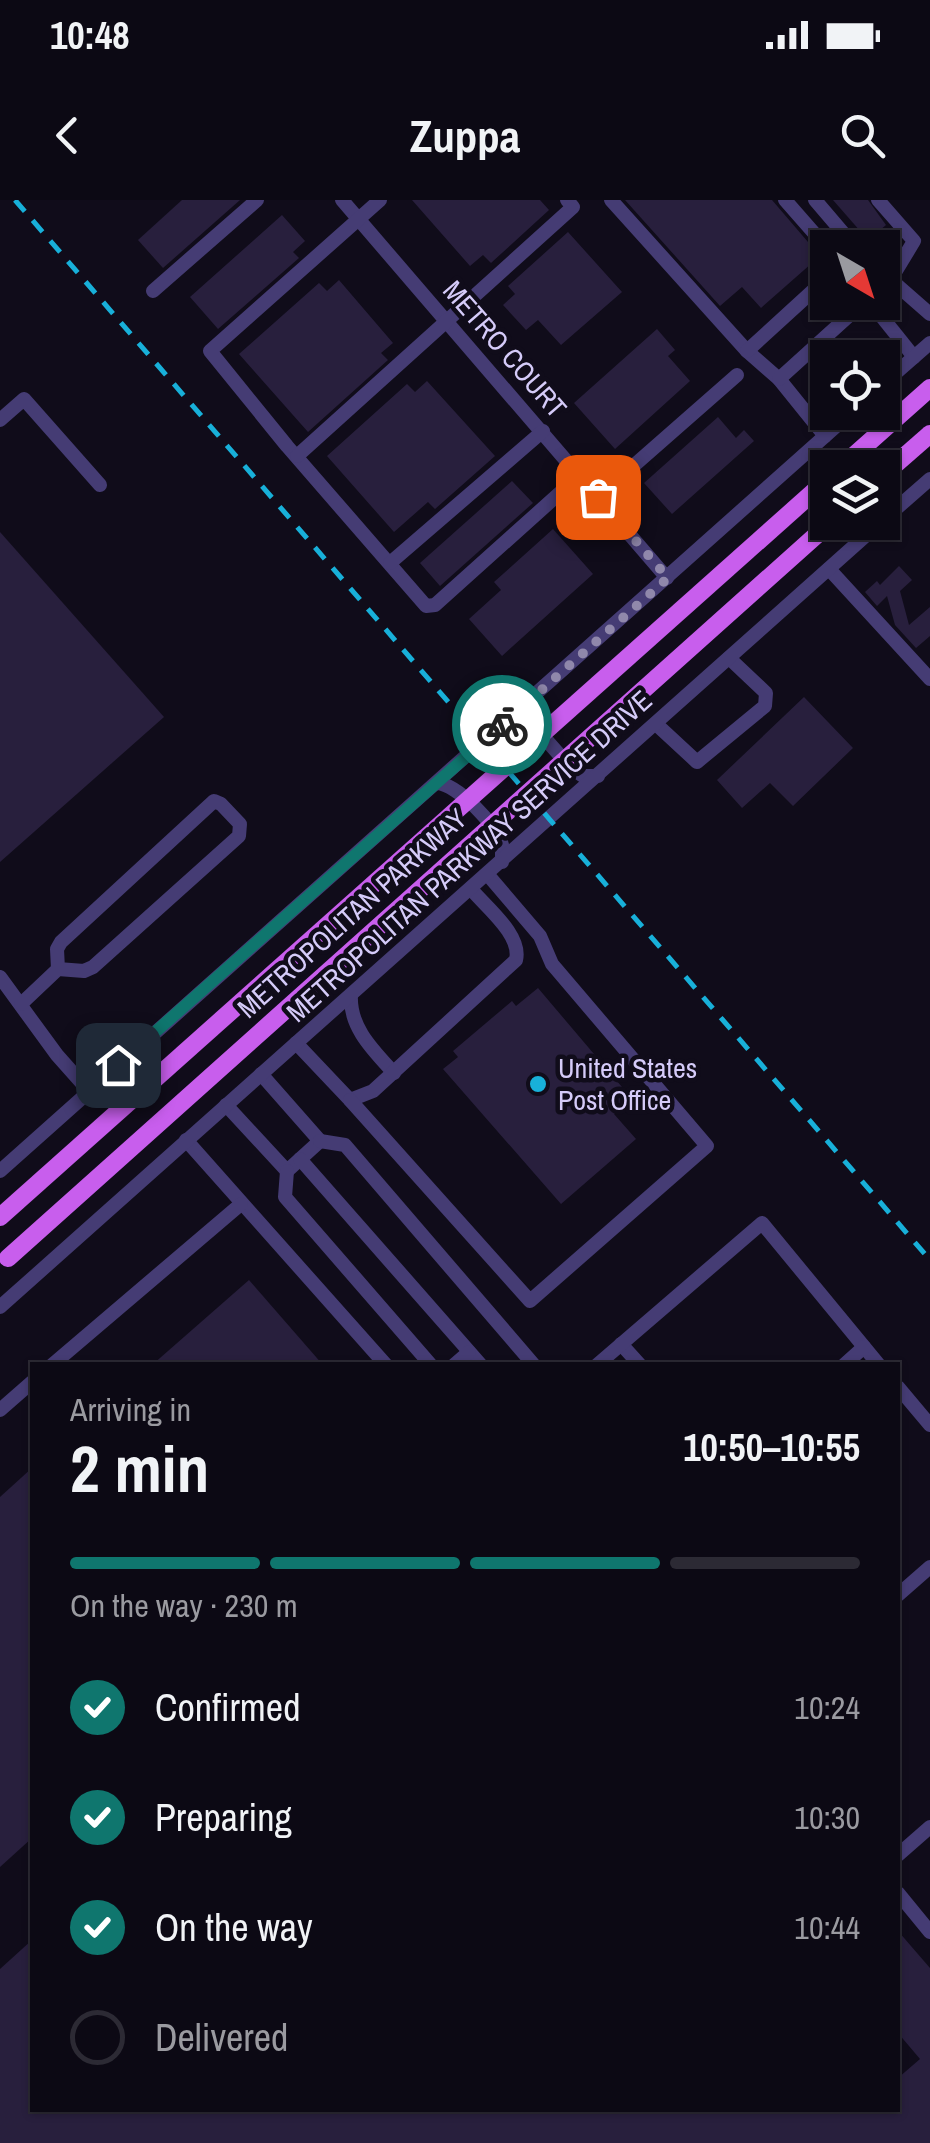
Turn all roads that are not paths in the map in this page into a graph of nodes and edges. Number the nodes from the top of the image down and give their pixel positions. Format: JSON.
{"nodes":[{"id":1,"x":256,"y":200,"type":"edge"},
{"id":2,"x":342,"y":200,"type":"edge"},
{"id":3,"x":380,"y":200,"type":"edge"},
{"id":4,"x":567,"y":200,"type":"edge"},
{"id":5,"x":611,"y":200,"type":"edge"},
{"id":6,"x":784,"y":200,"type":"edge"},
{"id":7,"x":815,"y":200,"type":"edge"},
{"id":8,"x":878,"y":200,"type":"edge"},
{"id":9,"x":359,"y":219,"type":"junction"},
{"id":10,"x":811,"y":230,"type":"edge"},
{"id":11,"x":841,"y":230,"type":"edge"},
{"id":12,"x":900,"y":259,"type":"edge"},
{"id":13,"x":900,"y":287,"type":"edge"},
{"id":14,"x":153,"y":291,"type":"dead end"},
{"id":15,"x":810,"y":293,"type":"edge"},
{"id":16,"x":930,"y":314,"type":"edge"},
{"id":17,"x":847,"y":320,"type":"edge"},
{"id":18,"x":882,"y":320,"type":"edge"},
{"id":19,"x":447,"y":321,"type":"junction"},
{"id":20,"x":930,"y":343,"type":"edge"},
{"id":21,"x":747,"y":350,"type":"junction"},
{"id":22,"x":914,"y":358,"type":"junction"},
{"id":23,"x":900,"y":370,"type":"edge"},
{"id":24,"x":737,"y":375,"type":"dead end"},
{"id":25,"x":780,"y":379,"type":"junction"},
{"id":26,"x":930,"y":388,"type":"edge"},
{"id":27,"x":0,"y":420,"type":"edge"},
{"id":28,"x":832,"y":430,"type":"edge"},
{"id":29,"x":543,"y":431,"type":"junction"},
{"id":30,"x":930,"y":434,"type":"edge"},
{"id":31,"x":825,"y":436,"type":"junction"},
{"id":32,"x":860,"y":450,"type":"edge"},
{"id":33,"x":297,"y":456,"type":"junction"},
{"id":34,"x":900,"y":460,"type":"edge"},
{"id":35,"x":581,"y":474,"type":"junction"},
{"id":36,"x":930,"y":479,"type":"edge"},
{"id":37,"x":100,"y":485,"type":"dead end"},
{"id":38,"x":810,"y":495,"type":"edge"},
{"id":39,"x":598,"y":497,"type":"junction"},
{"id":40,"x":900,"y":506,"type":"edge"},
{"id":41,"x":811,"y":540,"type":"edge"},
{"id":42,"x":862,"y":540,"type":"edge"},
{"id":43,"x":390,"y":563,"type":"junction"},
{"id":44,"x":829,"y":569,"type":"junction"},
{"id":45,"x":668,"y":578,"type":"junction"},
{"id":46,"x":729,"y":658,"type":"junction"},
{"id":47,"x":930,"y":679,"type":"edge"},
{"id":48,"x":531,"y":700,"type":"junction"},
{"id":49,"x":656,"y":724,"type":"junction"},
{"id":50,"x":598,"y":776,"type":"junction"},
{"id":51,"x":437,"y":783,"type":"junction"},
{"id":52,"x":502,"y":862,"type":"junction"},
{"id":53,"x":488,"y":875,"type":"junction"},
{"id":54,"x":472,"y":890,"type":"junction"},
{"id":55,"x":546,"y":950,"type":"junction"},
{"id":56,"x":518,"y":951,"type":"junction"},
{"id":57,"x":58,"y":969,"type":"junction"},
{"id":58,"x":0,"y":977,"type":"edge"},
{"id":59,"x":351,"y":995,"type":"junction"},
{"id":60,"x":21,"y":1004,"type":"junction"},
{"id":61,"x":296,"y":1043,"type":"junction"},
{"id":62,"x":394,"y":1072,"type":"junction"},
{"id":63,"x":262,"y":1074,"type":"junction"},
{"id":64,"x":90,"y":1091,"type":"junction"},
{"id":65,"x":350,"y":1100,"type":"junction"},
{"id":66,"x":226,"y":1106,"type":"junction"},
{"id":67,"x":186,"y":1140,"type":"junction"},
{"id":68,"x":320,"y":1141,"type":"junction"},
{"id":69,"x":300,"y":1159,"type":"junction"},
{"id":70,"x":0,"y":1170,"type":"edge"},
{"id":71,"x":287,"y":1170,"type":"junction"},
{"id":72,"x":240,"y":1204,"type":"junction"},
{"id":73,"x":0,"y":1216,"type":"edge"},
{"id":74,"x":4,"y":1261,"type":"edge"},
{"id":75,"x":0,"y":1307,"type":"edge"},
{"id":76,"x":621,"y":1344,"type":"junction"},
{"id":77,"x":864,"y":1348,"type":"junction"},
{"id":78,"x":469,"y":1352,"type":"junction"},
{"id":79,"x":56,"y":1362,"type":"edge"},
{"id":80,"x":383,"y":1362,"type":"edge"},
{"id":81,"x":428,"y":1362,"type":"edge"},
{"id":82,"x":457,"y":1362,"type":"edge"},
{"id":83,"x":478,"y":1362,"type":"edge"},
{"id":84,"x":531,"y":1362,"type":"edge"},
{"id":85,"x":600,"y":1362,"type":"edge"},
{"id":86,"x":637,"y":1362,"type":"edge"},
{"id":87,"x":848,"y":1362,"type":"edge"},
{"id":88,"x":876,"y":1362,"type":"edge"},
{"id":89,"x":30,"y":1384,"type":"edge"},
{"id":90,"x":900,"y":1389,"type":"edge"},
{"id":91,"x":0,"y":1410,"type":"edge"},
{"id":92,"x":930,"y":1425,"type":"edge"},
{"id":93,"x":930,"y":1566,"type":"edge"},
{"id":94,"x":900,"y":1593,"type":"edge"},
{"id":95,"x":930,"y":1826,"type":"edge"},
{"id":96,"x":900,"y":1853,"type":"edge"},
{"id":97,"x":900,"y":1895,"type":"edge"},
{"id":98,"x":930,"y":1932,"type":"edge"}],
"edges":[{"from":1,"to":14,"type":"street"},
{"from":2,"to":9,"type":"street","name":"METRO COURT"},
{"from":3,"to":9,"type":"street"},
{"from":4,"to":19,"type":"street"},
{"from":5,"to":21,"type":"street"},
{"from":6,"to":10,"type":"street"},
{"from":7,"to":11,"type":"street"},
{"from":8,"to":12,"type":"street"},
{"from":9,"to":19,"type":"street","name":"METRO COURT"},
{"from":9,"to":33,"type":"street"},
{"from":13,"to":16,"type":"street"},
{"from":15,"to":21,"type":"street"},
{"from":17,"to":25,"type":"street"},
{"from":18,"to":22,"type":"street"},
{"from":19,"to":29,"type":"street","name":"METRO COURT"},
{"from":19,"to":33,"type":"street"},
{"from":20,"to":22,"type":"street"},
{"from":21,"to":25,"type":"street"},
{"from":22,"to":23,"type":"street"},
{"from":24,"to":39,"type":"street"},
{"from":25,"to":31,"type":"street"},
{"from":26,"to":32,"type":"main road"},
{"from":27,"to":37,"type":"street"},
{"from":28,"to":31,"type":"street"},
{"from":29,"to":35,"type":"street","name":"METRO COURT"},
{"from":29,"to":43,"type":"street"},
{"from":30,"to":34,"type":"main road"},
{"from":31,"to":45,"type":"street"},
{"from":33,"to":43,"type":"street"},
{"from":35,"to":39,"type":"street","name":"METRO COURT"},
{"from":35,"to":43,"type":"street"},
{"from":36,"to":40,"type":"street","name":"METROPOLITAN PARKWAY SERVICE DRIVE"},
{"from":38,"to":73,"type":"main road","name":"METROPOLITAN PARKWAY","bridge":true},
{"from":39,"to":45,"type":"street","name":"METRO COURT"},
{"from":41,"to":74,"type":"main road","name":"METROPOLITAN PARKWAY","bridge":true},
{"from":42,"to":44,"type":"street","name":"METROPOLITAN PARKWAY SERVICE DRIVE"},
{"from":44,"to":46,"type":"street","name":"METROPOLITAN PARKWAY SERVICE DRIVE"},
{"from":44,"to":47,"type":"street"},
{"from":45,"to":48,"type":"street"},
{"from":46,"to":49,"type":"street","name":"METROPOLITAN PARKWAY SERVICE DRIVE"},
{"from":46,"to":49,"type":"street"},
{"from":48,"to":50,"type":"street"},
{"from":48,"to":51,"type":"street"},
{"from":49,"to":50,"type":"street","name":"METROPOLITAN PARKWAY SERVICE DRIVE"},
{"from":50,"to":52,"type":"street","name":"METROPOLITAN PARKWAY SERVICE DRIVE"},
{"from":51,"to":52,"type":"street"},
{"from":51,"to":64,"type":"street"},
{"from":52,"to":53,"type":"street","name":"METROPOLITAN PARKWAY SERVICE DRIVE"},
{"from":53,"to":54,"type":"street","name":"METROPOLITAN PARKWAY SERVICE DRIVE"},
{"from":53,"to":55,"type":"street"},
{"from":54,"to":56,"type":"street"},
{"from":54,"to":59,"type":"street","name":"METROPOLITAN PARKWAY SERVICE DRIVE"},
{"from":55,"to":56,"type":"street"},
{"from":55,"to":65,"type":"street"},
{"from":56,"to":62,"type":"street"},
{"from":57,"to":57,"type":"street"},
{"from":57,"to":60,"type":"street"},
{"from":58,"to":60,"type":"street"},
{"from":59,"to":61,"type":"street","name":"METROPOLITAN PARKWAY SERVICE DRIVE"},
{"from":59,"to":62,"type":"street"},
{"from":60,"to":64,"type":"street"},
{"from":61,"to":63,"type":"street","name":"METROPOLITAN PARKWAY SERVICE DRIVE"},
{"from":61,"to":65,"type":"street"},
{"from":62,"to":65,"type":"street"},
{"from":63,"to":66,"type":"street","name":"METROPOLITAN PARKWAY SERVICE DRIVE"},
{"from":63,"to":68,"type":"street"},
{"from":64,"to":70,"type":"street"},
{"from":66,"to":67,"type":"street","name":"METROPOLITAN PARKWAY SERVICE DRIVE"},
{"from":66,"to":71,"type":"street"},
{"from":67,"to":72,"type":"street"},
{"from":67,"to":75,"type":"street","name":"METROPOLITAN PARKWAY SERVICE DRIVE"},
{"from":68,"to":69,"type":"street"},
{"from":68,"to":84,"type":"street"},
{"from":69,"to":71,"type":"street"},
{"from":69,"to":78,"type":"street"},
{"from":71,"to":81,"type":"street"},
{"from":72,"to":79,"type":"street"},
{"from":72,"to":80,"type":"street"},
{"from":76,"to":77,"type":"street"},
{"from":76,"to":85,"type":"street"},
{"from":76,"to":86,"type":"street"},
{"from":77,"to":87,"type":"street"},
{"from":77,"to":88,"type":"street"},
{"from":78,"to":82,"type":"street"},
{"from":78,"to":83,"type":"street"},
{"from":89,"to":91,"type":"street"},
{"from":90,"to":92,"type":"street"},
{"from":93,"to":94,"type":"street"},
{"from":95,"to":96,"type":"street"},
{"from":97,"to":98,"type":"street"}]}
